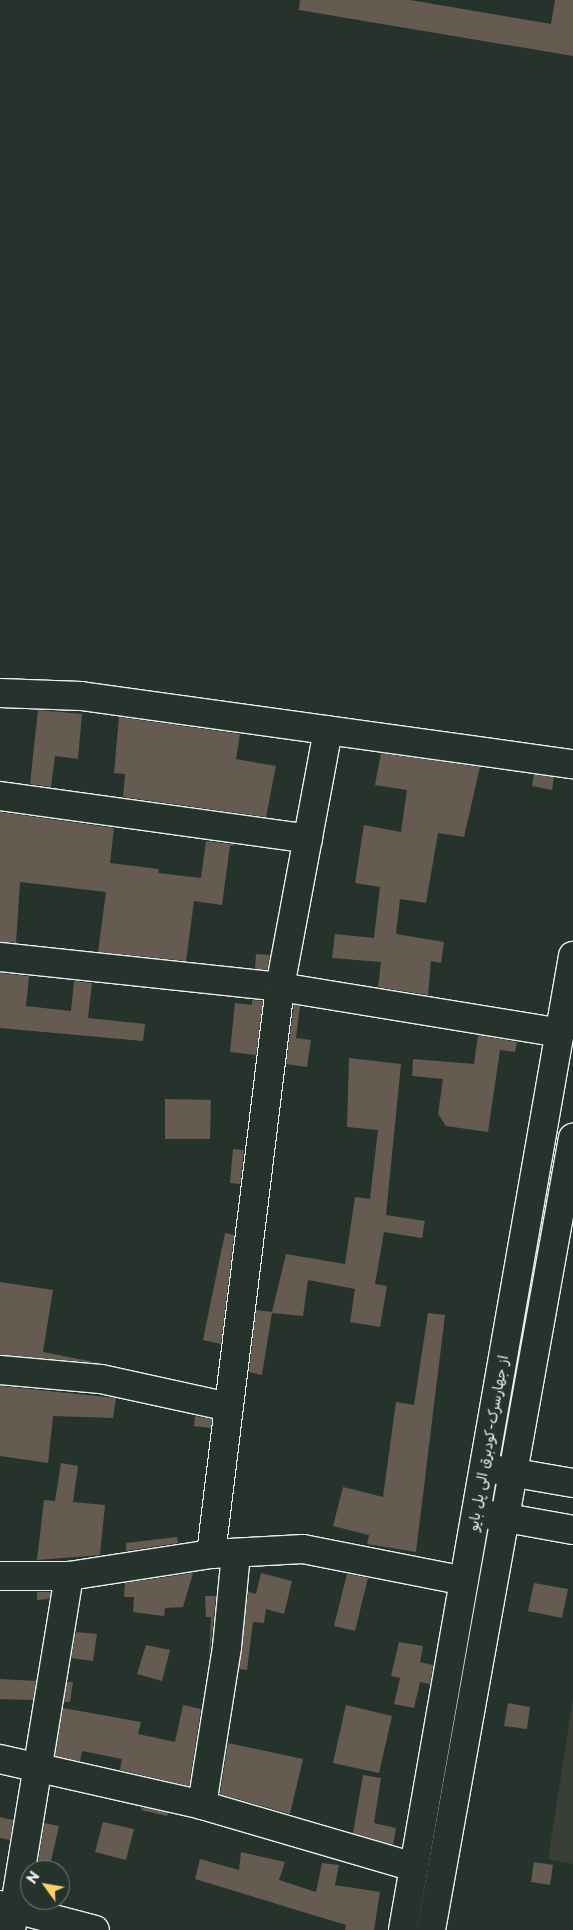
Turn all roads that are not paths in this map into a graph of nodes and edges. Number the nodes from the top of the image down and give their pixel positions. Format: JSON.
{"nodes":[{"id":1,"x":0,"y":693,"type":"edge"},
{"id":2,"x":328,"y":730,"type":"junction"},
{"id":3,"x":573,"y":764,"type":"edge"},
{"id":4,"x":0,"y":796,"type":"edge"},
{"id":5,"x":308,"y":839,"type":"junction"},
{"id":6,"x":573,"y":956,"type":"edge"},
{"id":7,"x":0,"y":957,"type":"edge"},
{"id":8,"x":280,"y":987,"type":"junction"},
{"id":9,"x":560,"y":1033,"type":"junction"},
{"id":10,"x":573,"y":1138,"type":"edge"},
{"id":11,"x":0,"y":1370,"type":"edge"},
{"id":12,"x":225,"y":1406,"type":"junction"},
{"id":13,"x":484,"y":1467,"type":"junction"},
{"id":14,"x":515,"y":1473,"type":"junction"},
{"id":15,"x":573,"y":1483,"type":"edge"},
{"id":16,"x":476,"y":1512,"type":"junction"},
{"id":17,"x":508,"y":1518,"type":"junction"},
{"id":18,"x":573,"y":1530,"type":"edge"},
{"id":19,"x":223,"y":1553,"type":"junction"},
{"id":20,"x":0,"y":1576,"type":"edge"},
{"id":21,"x":69,"y":1576,"type":"junction"},
{"id":22,"x":464,"y":1581,"type":"junction"},
{"id":23,"x":0,"y":1759,"type":"edge"},
{"id":24,"x":40,"y":1766,"type":"junction"},
{"id":25,"x":202,"y":1806,"type":"junction"},
{"id":26,"x":414,"y":1867,"type":"junction"},
{"id":27,"x":9,"y":1914,"type":"edge"},
{"id":28,"x":95,"y":1930,"type":"edge"},
{"id":29,"x":403,"y":1930,"type":"edge"},
{"id":30,"x":431,"y":1930,"type":"edge"}],
"edges":[{"from":1,"to":2,"type":"street"},
{"from":2,"to":3,"type":"street"},
{"from":2,"to":5,"type":"street"},
{"from":4,"to":5,"type":"street"},
{"from":5,"to":8,"type":"street"},
{"from":6,"to":9,"type":"street","name":"از جهارسرک-کودبرق الی پل بایو"},
{"from":7,"to":8,"type":"street"},
{"from":8,"to":9,"type":"street"},
{"from":8,"to":12,"type":"street"},
{"from":9,"to":13,"type":"street","name":"از جهارسرک-کودبرق الی پل بایو"},
{"from":10,"to":14,"type":"street"},
{"from":11,"to":12,"type":"street"},
{"from":12,"to":19,"type":"street"},
{"from":13,"to":14,"type":"street"},
{"from":13,"to":16,"type":"street","name":"از جهارسرک-کودبرق الی پل بایو"},
{"from":14,"to":15,"type":"street"},
{"from":14,"to":17,"type":"street"},
{"from":16,"to":17,"type":"street"},
{"from":16,"to":22,"type":"street","name":"از جهارسرک-کودبرق الی پل بایو"},
{"from":17,"to":18,"type":"street"},
{"from":17,"to":30,"type":"street"},
{"from":19,"to":21,"type":"street"},
{"from":19,"to":22,"type":"street"},
{"from":19,"to":25,"type":"street"},
{"from":20,"to":21,"type":"street"},
{"from":21,"to":24,"type":"street"},
{"from":22,"to":26,"type":"street","name":"از جهارسرک-کودبرق الی پل بایو"},
{"from":23,"to":24,"type":"street"},
{"from":24,"to":25,"type":"street"},
{"from":24,"to":27,"type":"street"},
{"from":25,"to":26,"type":"street"},
{"from":26,"to":29,"type":"street","name":"از جهارسرک-کودبرق الی پل بایو"},
{"from":27,"to":28,"type":"street"}]}
